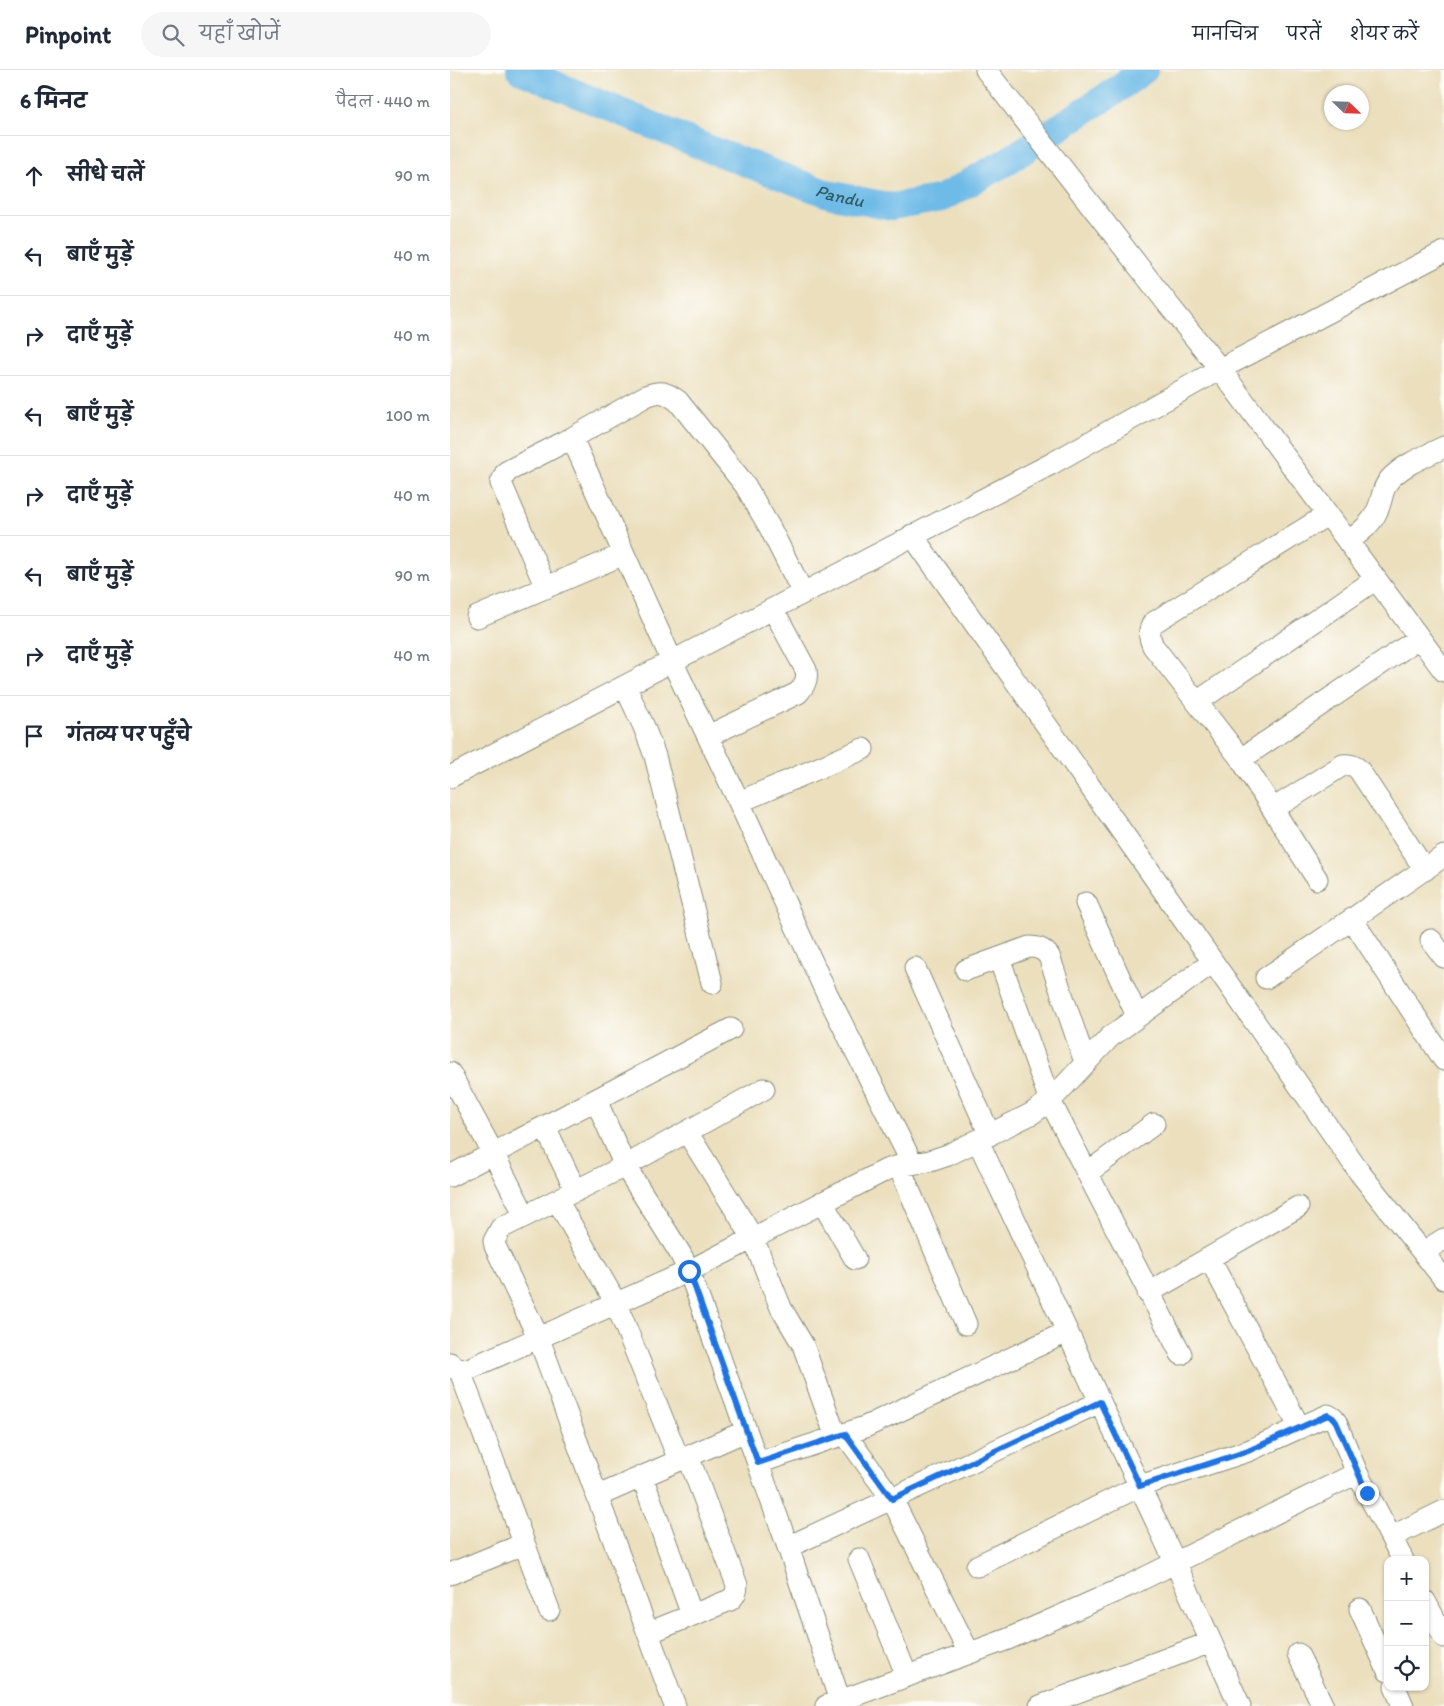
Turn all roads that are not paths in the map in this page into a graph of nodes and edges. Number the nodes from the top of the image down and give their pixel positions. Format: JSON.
{"nodes":[{"id":1,"x":986,"y":70,"type":"edge"},
{"id":2,"x":1444,"y":252,"type":"edge"},
{"id":3,"x":1220,"y":369,"type":"junction"},
{"id":4,"x":572,"y":438,"type":"junction"},
{"id":5,"x":1444,"y":447,"type":"edge"},
{"id":6,"x":1328,"y":515,"type":"junction"},
{"id":7,"x":912,"y":535,"type":"junction"},
{"id":8,"x":1348,"y":542,"type":"junction"},
{"id":9,"x":624,"y":554,"type":"junction"},
{"id":10,"x":1376,"y":580,"type":"junction"},
{"id":11,"x":546,"y":588,"type":"junction"},
{"id":12,"x":803,"y":593,"type":"junction"},
{"id":13,"x":773,"y":609,"type":"junction"},
{"id":14,"x":477,"y":617,"type":"dead end"},
{"id":15,"x":1420,"y":638,"type":"junction"},
{"id":16,"x":672,"y":662,"type":"junction"},
{"id":17,"x":1444,"y":671,"type":"edge"},
{"id":18,"x":625,"y":686,"type":"junction"},
{"id":19,"x":1197,"y":702,"type":"junction"},
{"id":20,"x":708,"y":736,"type":"junction"},
{"id":21,"x":863,"y":749,"type":"dead end"},
{"id":22,"x":1242,"y":759,"type":"junction"},
{"id":23,"x":450,"y":777,"type":"edge"},
{"id":24,"x":739,"y":802,"type":"junction"},
{"id":25,"x":1273,"y":810,"type":"junction"},
{"id":26,"x":1444,"y":856,"type":"edge"},
{"id":27,"x":1425,"y":870,"type":"junction"},
{"id":28,"x":1316,"y":879,"type":"dead end"},
{"id":29,"x":1086,"y":903,"type":"dead end"},
{"id":30,"x":1352,"y":919,"type":"junction"},
{"id":31,"x":1431,"y":940,"type":"dead end"},
{"id":32,"x":1444,"y":957,"type":"edge"},
{"id":33,"x":999,"y":958,"type":"junction"},
{"id":34,"x":1213,"y":962,"type":"junction"},
{"id":35,"x":915,"y":968,"type":"dead end"},
{"id":36,"x":966,"y":970,"type":"dead end"},
{"id":37,"x":1266,"y":978,"type":"dead end"},
{"id":38,"x":712,"y":983,"type":"dead end"},
{"id":39,"x":1136,"y":1016,"type":"junction"},
{"id":40,"x":732,"y":1029,"type":"dead end"},
{"id":41,"x":1440,"y":1046,"type":"edge"},
{"id":42,"x":1085,"y":1062,"type":"junction"},
{"id":43,"x":450,"y":1073,"type":"edge"},
{"id":44,"x":764,"y":1090,"type":"dead end"},
{"id":45,"x":596,"y":1100,"type":"junction"},
{"id":46,"x":1050,"y":1101,"type":"junction"},
{"id":47,"x":1154,"y":1124,"type":"dead end"},
{"id":48,"x":545,"y":1127,"type":"junction"},
{"id":49,"x":687,"y":1132,"type":"junction"},
{"id":50,"x":984,"y":1138,"type":"junction"},
{"id":51,"x":493,"y":1153,"type":"junction"},
{"id":52,"x":906,"y":1165,"type":"junction"},
{"id":53,"x":625,"y":1166,"type":"junction"},
{"id":54,"x":1087,"y":1173,"type":"junction"},
{"id":55,"x":450,"y":1176,"type":"edge"},
{"id":56,"x":566,"y":1196,"type":"junction"},
{"id":57,"x":822,"y":1202,"type":"junction"},
{"id":58,"x":1298,"y":1207,"type":"dead end"},
{"id":59,"x":525,"y":1216,"type":"junction"},
{"id":60,"x":753,"y":1238,"type":"junction"},
{"id":61,"x":1444,"y":1239,"type":"edge"},
{"id":62,"x":1423,"y":1252,"type":"junction"},
{"id":63,"x":1209,"y":1258,"type":"junction"},
{"id":64,"x":854,"y":1259,"type":"dead end"},
{"id":65,"x":689,"y":1271,"type":"junction"},
{"id":66,"x":1444,"y":1279,"type":"edge"},
{"id":67,"x":1148,"y":1293,"type":"junction"},
{"id":68,"x":616,"y":1303,"type":"junction"},
{"id":69,"x":966,"y":1324,"type":"dead end"},
{"id":70,"x":1067,"y":1332,"type":"junction"},
{"id":71,"x":539,"y":1339,"type":"junction"},
{"id":72,"x":1181,"y":1354,"type":"dead end"},
{"id":73,"x":455,"y":1367,"type":"edge"},
{"id":74,"x":1100,"y":1402,"type":"junction"},
{"id":75,"x":1300,"y":1428,"type":"junction"},
{"id":76,"x":746,"y":1431,"type":"junction"},
{"id":77,"x":836,"y":1437,"type":"junction"},
{"id":78,"x":683,"y":1458,"type":"junction"},
{"id":79,"x":758,"y":1463,"type":"junction"},
{"id":80,"x":1357,"y":1473,"type":"junction"},
{"id":81,"x":642,"y":1476,"type":"junction"},
{"id":82,"x":1140,"y":1486,"type":"junction"},
{"id":83,"x":598,"y":1496,"type":"junction"},
{"id":84,"x":892,"y":1499,"type":"junction"},
{"id":85,"x":1444,"y":1511,"type":"edge"},
{"id":86,"x":1391,"y":1537,"type":"junction"},
{"id":87,"x":524,"y":1544,"type":"junction"},
{"id":88,"x":788,"y":1547,"type":"junction"},
{"id":89,"x":1401,"y":1556,"type":"edge"},
{"id":90,"x":859,"y":1558,"type":"dead end"},
{"id":91,"x":1176,"y":1562,"type":"junction"},
{"id":92,"x":977,"y":1566,"type":"dead end"},
{"id":93,"x":450,"y":1574,"type":"edge"},
{"id":94,"x":1360,"y":1609,"type":"dead end"},
{"id":95,"x":1429,"y":1609,"type":"edge"},
{"id":96,"x":549,"y":1610,"type":"dead end"},
{"id":97,"x":692,"y":1615,"type":"junction"},
{"id":98,"x":648,"y":1633,"type":"junction"},
{"id":99,"x":1444,"y":1637,"type":"edge"},
{"id":100,"x":1211,"y":1642,"type":"junction"},
{"id":101,"x":969,"y":1653,"type":"junction"},
{"id":102,"x":1298,"y":1654,"type":"dead end"},
{"id":103,"x":1384,"y":1662,"type":"edge"},
{"id":104,"x":907,"y":1676,"type":"junction"},
{"id":105,"x":1397,"y":1691,"type":"edge"},
{"id":106,"x":833,"y":1704,"type":"edge"},
{"id":107,"x":1236,"y":1705,"type":"edge"},
{"id":108,"x":675,"y":1706,"type":"edge"},
{"id":109,"x":1040,"y":1706,"type":"edge"},
{"id":110,"x":1323,"y":1706,"type":"edge"},
{"id":111,"x":1404,"y":1706,"type":"edge"}],
"edges":[{"from":1,"to":3,"type":"street"},
{"from":2,"to":3,"type":"street"},
{"from":3,"to":6,"type":"street"},
{"from":3,"to":7,"type":"street"},
{"from":4,"to":9,"type":"street"},
{"from":4,"to":11,"type":"street"},
{"from":4,"to":12,"type":"street"},
{"from":5,"to":8,"type":"street"},
{"from":6,"to":8,"type":"street"},
{"from":6,"to":19,"type":"street"},
{"from":7,"to":12,"type":"street"},
{"from":7,"to":34,"type":"street"},
{"from":8,"to":10,"type":"street"},
{"from":9,"to":11,"type":"street"},
{"from":9,"to":16,"type":"street"},
{"from":10,"to":15,"type":"street"},
{"from":10,"to":19,"type":"street"},
{"from":11,"to":14,"type":"street"},
{"from":12,"to":13,"type":"street"},
{"from":13,"to":16,"type":"street"},
{"from":13,"to":20,"type":"street"},
{"from":15,"to":17,"type":"street"},
{"from":15,"to":22,"type":"street"},
{"from":16,"to":18,"type":"street"},
{"from":16,"to":20,"type":"street"},
{"from":18,"to":23,"type":"street"},
{"from":18,"to":38,"type":"street"},
{"from":19,"to":22,"type":"street"},
{"from":20,"to":24,"type":"street"},
{"from":21,"to":24,"type":"street"},
{"from":22,"to":25,"type":"street"},
{"from":24,"to":52,"type":"street"},
{"from":25,"to":27,"type":"street"},
{"from":25,"to":28,"type":"street"},
{"from":26,"to":27,"type":"street"},
{"from":27,"to":30,"type":"street"},
{"from":29,"to":39,"type":"street"},
{"from":30,"to":37,"type":"street"},
{"from":30,"to":41,"type":"street"},
{"from":31,"to":32,"type":"street"},
{"from":33,"to":36,"type":"street"},
{"from":33,"to":42,"type":"street"},
{"from":33,"to":46,"type":"street"},
{"from":34,"to":39,"type":"street"},
{"from":34,"to":62,"type":"street"},
{"from":35,"to":50,"type":"street"},
{"from":39,"to":42,"type":"street"},
{"from":40,"to":45,"type":"street"},
{"from":42,"to":46,"type":"street"},
{"from":43,"to":51,"type":"street"},
{"from":44,"to":49,"type":"street"},
{"from":45,"to":48,"type":"street"},
{"from":45,"to":53,"type":"street"},
{"from":46,"to":50,"type":"street"},
{"from":46,"to":54,"type":"street"},
{"from":47,"to":54,"type":"street"},
{"from":48,"to":51,"type":"street"},
{"from":48,"to":56,"type":"street"},
{"from":49,"to":53,"type":"street"},
{"from":49,"to":60,"type":"street"},
{"from":50,"to":52,"type":"street"},
{"from":50,"to":70,"type":"street"},
{"from":51,"to":55,"type":"street"},
{"from":51,"to":59,"type":"street"},
{"from":52,"to":57,"type":"street"},
{"from":52,"to":69,"type":"street"},
{"from":53,"to":56,"type":"street"},
{"from":53,"to":65,"type":"street"},
{"from":54,"to":67,"type":"street"},
{"from":56,"to":59,"type":"street"},
{"from":56,"to":68,"type":"street"},
{"from":57,"to":60,"type":"street"},
{"from":57,"to":64,"type":"street"},
{"from":58,"to":63,"type":"street"},
{"from":59,"to":71,"type":"street"},
{"from":60,"to":65,"type":"street"},
{"from":60,"to":77,"type":"street"},
{"from":61,"to":62,"type":"street"},
{"from":62,"to":66,"type":"street"},
{"from":63,"to":67,"type":"street"},
{"from":63,"to":75,"type":"street"},
{"from":65,"to":68,"type":"street"},
{"from":65,"to":76,"type":"street"},
{"from":67,"to":72,"type":"street"},
{"from":68,"to":71,"type":"street"},
{"from":68,"to":78,"type":"street"},
{"from":70,"to":74,"type":"street"},
{"from":70,"to":77,"type":"street"},
{"from":71,"to":73,"type":"street"},
{"from":71,"to":83,"type":"street"},
{"from":73,"to":87,"type":"street"},
{"from":74,"to":82,"type":"street"},
{"from":74,"to":84,"type":"street"},
{"from":75,"to":80,"type":"street"},
{"from":75,"to":82,"type":"street"},
{"from":76,"to":78,"type":"street"},
{"from":76,"to":79,"type":"street"},
{"from":77,"to":79,"type":"street"},
{"from":77,"to":84,"type":"street"},
{"from":78,"to":81,"type":"street"},
{"from":78,"to":97,"type":"street"},
{"from":79,"to":88,"type":"street"},
{"from":80,"to":86,"type":"street"},
{"from":80,"to":91,"type":"street"},
{"from":81,"to":83,"type":"street"},
{"from":81,"to":97,"type":"street"},
{"from":82,"to":91,"type":"street"},
{"from":82,"to":92,"type":"street"},
{"from":83,"to":98,"type":"street"},
{"from":84,"to":88,"type":"street"},
{"from":84,"to":101,"type":"street"},
{"from":85,"to":86,"type":"street"},
{"from":86,"to":89,"type":"street"},
{"from":87,"to":93,"type":"street"},
{"from":87,"to":96,"type":"street"},
{"from":88,"to":106,"type":"street"},
{"from":90,"to":104,"type":"street"},
{"from":91,"to":100,"type":"street"},
{"from":91,"to":101,"type":"street"},
{"from":94,"to":103,"type":"street"},
{"from":95,"to":99,"type":"street"},
{"from":97,"to":98,"type":"street"},
{"from":98,"to":108,"type":"street"},
{"from":100,"to":107,"type":"street"},
{"from":100,"to":109,"type":"street"},
{"from":101,"to":104,"type":"street"},
{"from":102,"to":110,"type":"street"},
{"from":104,"to":106,"type":"street"},
{"from":105,"to":111,"type":"street"}]}
